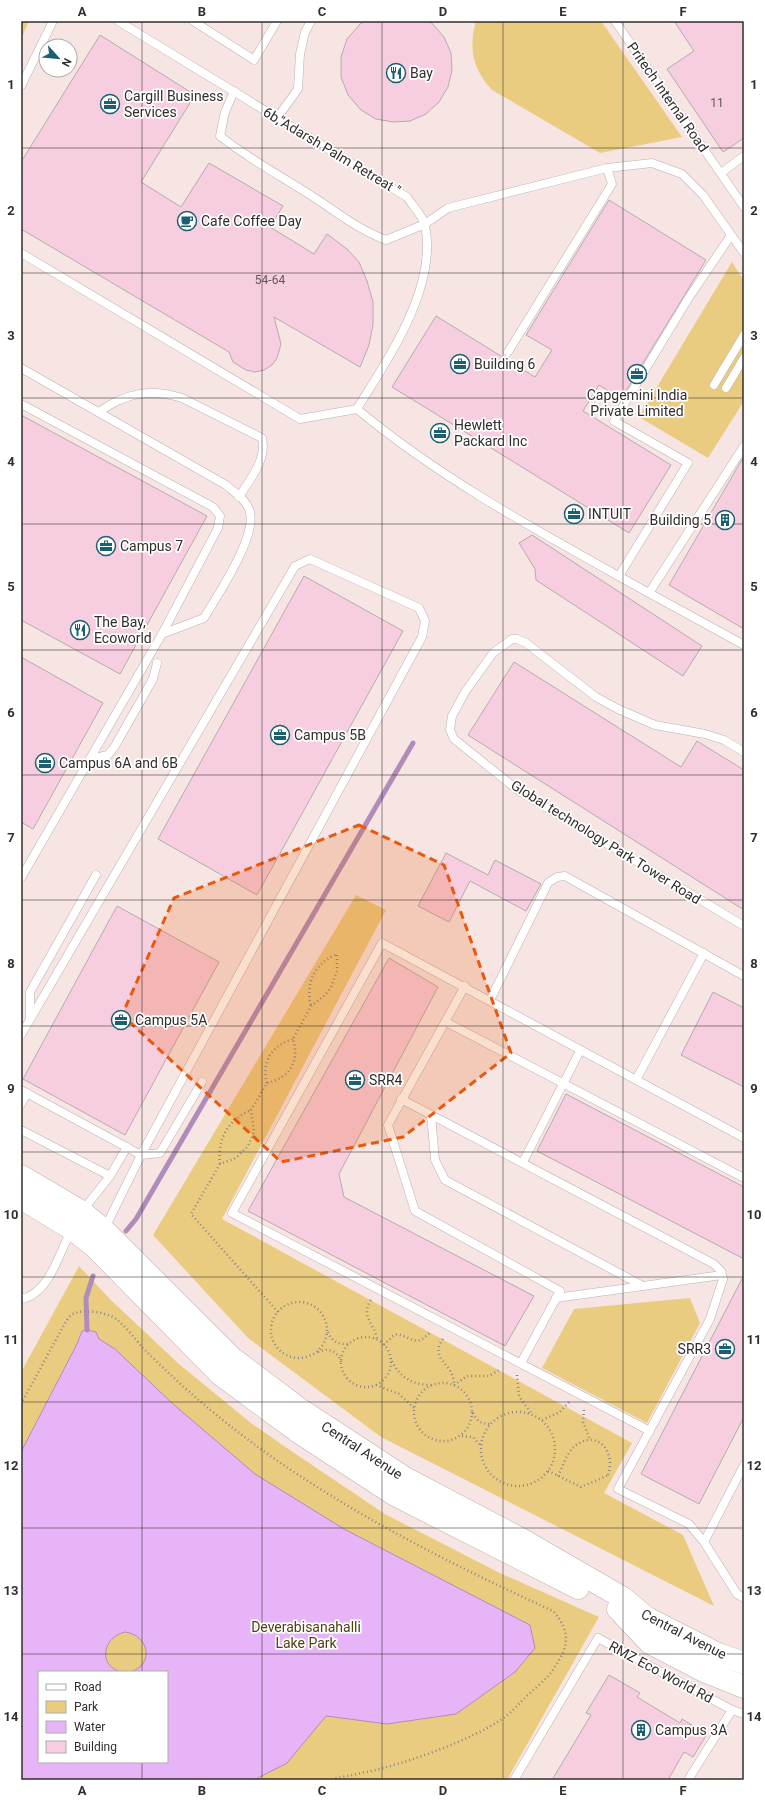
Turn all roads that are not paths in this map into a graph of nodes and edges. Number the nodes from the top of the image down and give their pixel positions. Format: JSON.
{"nodes":[{"id":1,"x":53,"y":21,"type":"edge"},
{"id":2,"x":118,"y":21,"type":"edge"},
{"id":3,"x":193,"y":21,"type":"edge"},
{"id":4,"x":276,"y":21,"type":"edge"},
{"id":5,"x":311,"y":21,"type":"edge"},
{"id":6,"x":616,"y":21,"type":"edge"},
{"id":7,"x":21,"y":86,"type":"edge"},
{"id":8,"x":234,"y":91,"type":"junction"},
{"id":9,"x":277,"y":118,"type":"junction"},
{"id":10,"x":744,"y":156,"type":"edge"},
{"id":11,"x":607,"y":168,"type":"junction"},
{"id":12,"x":721,"y":173,"type":"junction"},
{"id":13,"x":744,"y":207,"type":"edge"},
{"id":14,"x":425,"y":224,"type":"junction"},
{"id":15,"x":731,"y":235,"type":"junction"},
{"id":16,"x":21,"y":253,"type":"edge"},
{"id":17,"x":744,"y":253,"type":"edge"},
{"id":18,"x":744,"y":335,"type":"edge"},
{"id":19,"x":508,"y":352,"type":"dead end"},
{"id":20,"x":744,"y":358,"type":"edge"},
{"id":21,"x":21,"y":368,"type":"edge"},
{"id":22,"x":714,"y":384,"type":"dead end"},
{"id":23,"x":726,"y":388,"type":"dead end"},
{"id":24,"x":21,"y":404,"type":"edge"},
{"id":25,"x":357,"y":410,"type":"junction"},
{"id":26,"x":100,"y":412,"type":"junction"},
{"id":27,"x":744,"y":446,"type":"edge"},
{"id":28,"x":239,"y":497,"type":"junction"},
{"id":29,"x":619,"y":576,"type":"junction"},
{"id":30,"x":649,"y":593,"type":"junction"},
{"id":31,"x":162,"y":634,"type":"junction"},
{"id":32,"x":744,"y":645,"type":"edge"},
{"id":33,"x":157,"y":663,"type":"dead end"},
{"id":34,"x":744,"y":752,"type":"edge"},
{"id":35,"x":90,"y":759,"type":"junction"},
{"id":36,"x":96,"y":875,"type":"dead end"},
{"id":37,"x":21,"y":878,"type":"edge"},
{"id":38,"x":744,"y":926,"type":"edge"},
{"id":39,"x":704,"y":953,"type":"junction"},
{"id":40,"x":744,"y":976,"type":"edge"},
{"id":41,"x":465,"y":986,"type":"junction"},
{"id":42,"x":490,"y":1000,"type":"junction"},
{"id":43,"x":30,"y":1018,"type":"junction"},
{"id":44,"x":446,"y":1022,"type":"junction"},
{"id":45,"x":21,"y":1035,"type":"edge"},
{"id":46,"x":580,"y":1051,"type":"junction"},
{"id":47,"x":636,"y":1080,"type":"junction"},
{"id":48,"x":202,"y":1082,"type":"dead end"},
{"id":49,"x":562,"y":1083,"type":"junction"},
{"id":50,"x":24,"y":1092,"type":"edge"},
{"id":51,"x":401,"y":1099,"type":"junction"},
{"id":52,"x":21,"y":1104,"type":"edge"},
{"id":53,"x":431,"y":1115,"type":"junction"},
{"id":54,"x":21,"y":1130,"type":"edge"},
{"id":55,"x":744,"y":1138,"type":"edge"},
{"id":56,"x":127,"y":1147,"type":"junction"},
{"id":57,"x":141,"y":1155,"type":"junction"},
{"id":58,"x":523,"y":1162,"type":"junction"},
{"id":59,"x":21,"y":1176,"type":"edge"},
{"id":60,"x":110,"y":1176,"type":"junction"},
{"id":61,"x":744,"y":1178,"type":"edge"},
{"id":62,"x":21,"y":1198,"type":"edge"},
{"id":63,"x":77,"y":1220,"type":"junction"},
{"id":64,"x":104,"y":1230,"type":"junction"},
{"id":65,"x":722,"y":1275,"type":"junction"},
{"id":66,"x":643,"y":1286,"type":"junction"},
{"id":67,"x":556,"y":1298,"type":"junction"},
{"id":68,"x":21,"y":1299,"type":"edge"},
{"id":69,"x":521,"y":1363,"type":"junction"},
{"id":70,"x":650,"y":1431,"type":"junction"},
{"id":71,"x":744,"y":1465,"type":"edge"},
{"id":72,"x":704,"y":1542,"type":"junction"},
{"id":73,"x":744,"y":1598,"type":"edge"},
{"id":74,"x":619,"y":1602,"type":"junction"},
{"id":75,"x":744,"y":1651,"type":"edge"},
{"id":76,"x":744,"y":1663,"type":"edge"},
{"id":77,"x":744,"y":1674,"type":"edge"},
{"id":78,"x":744,"y":1687,"type":"edge"},
{"id":79,"x":732,"y":1710,"type":"junction"},
{"id":80,"x":744,"y":1714,"type":"edge"},
{"id":81,"x":514,"y":1780,"type":"edge"},
{"id":82,"x":688,"y":1780,"type":"edge"}],
"edges":[{"from":1,"to":7,"type":"lane"},
{"from":2,"to":8,"type":"lane","name":"6b,\"Adarsh Palm Retreat \""},
{"from":3,"to":4,"type":"lane"},
{"from":5,"to":9,"type":"lane"},
{"from":6,"to":12,"type":"lane","name":"Pritech Internal Road"},
{"from":8,"to":9,"type":"lane","name":"6b,\"Adarsh Palm Retreat \""},
{"from":8,"to":14,"type":"lane"},
{"from":9,"to":14,"type":"lane","name":"6b,\"Adarsh Palm Retreat \""},
{"from":10,"to":12,"type":"lane"},
{"from":11,"to":14,"type":"lane"},
{"from":11,"to":15,"type":"lane"},
{"from":11,"to":19,"type":"lane"},
{"from":12,"to":13,"type":"lane","name":"Pritech Internal Road"},
{"from":14,"to":25,"type":"lane"},
{"from":15,"to":17,"type":"lane"},
{"from":15,"to":29,"type":"lane"},
{"from":16,"to":25,"type":"lane"},
{"from":18,"to":22,"type":"lane"},
{"from":20,"to":23,"type":"lane"},
{"from":21,"to":26,"type":"lane"},
{"from":24,"to":31,"type":"lane"},
{"from":25,"to":29,"type":"lane"},
{"from":26,"to":28,"type":"lane"},
{"from":26,"to":28,"type":"lane"},
{"from":27,"to":30,"type":"lane"},
{"from":28,"to":31,"type":"lane"},
{"from":29,"to":30,"type":"lane"},
{"from":30,"to":32,"type":"lane"},
{"from":31,"to":35,"type":"lane"},
{"from":33,"to":35,"type":"lane"},
{"from":34,"to":38,"type":"lane","name":"Global technology Park Tower Road"},
{"from":35,"to":37,"type":"lane"},
{"from":36,"to":43,"type":"lane"},
{"from":39,"to":40,"type":"lane"},
{"from":39,"to":42,"type":"lane"},
{"from":39,"to":47,"type":"lane"},
{"from":41,"to":42,"type":"lane"},
{"from":41,"to":44,"type":"lane"},
{"from":41,"to":69,"type":"lane"},
{"from":42,"to":46,"type":"lane"},
{"from":43,"to":45,"type":"lane"},
{"from":43,"to":57,"type":"lane"},
{"from":44,"to":49,"type":"lane"},
{"from":44,"to":51,"type":"lane"},
{"from":46,"to":47,"type":"lane"},
{"from":46,"to":49,"type":"lane"},
{"from":47,"to":55,"type":"lane"},
{"from":48,"to":57,"type":"lane"},
{"from":49,"to":58,"type":"lane"},
{"from":49,"to":61,"type":"lane"},
{"from":50,"to":52,"type":"lane"},
{"from":50,"to":56,"type":"lane"},
{"from":51,"to":53,"type":"lane"},
{"from":51,"to":67,"type":"lane"},
{"from":53,"to":58,"type":"lane"},
{"from":53,"to":66,"type":"lane"},
{"from":54,"to":60,"type":"lane"},
{"from":56,"to":57,"type":"lane"},
{"from":56,"to":60,"type":"lane"},
{"from":57,"to":64,"type":"lane"},
{"from":58,"to":65,"type":"lane"},
{"from":59,"to":63,"type":"street","name":"Central Avenue"},
{"from":60,"to":63,"type":"lane"},
{"from":62,"to":63,"type":"street","name":"Central Avenue"},
{"from":63,"to":64,"type":"street","name":"Central Avenue"},
{"from":63,"to":68,"type":"lane"},
{"from":63,"to":74,"type":"street","name":"Central Avenue"},
{"from":64,"to":74,"type":"street","name":"Central Avenue"},
{"from":65,"to":66,"type":"lane"},
{"from":65,"to":70,"type":"lane"},
{"from":66,"to":67,"type":"lane"},
{"from":67,"to":69,"type":"lane"},
{"from":69,"to":70,"type":"lane"},
{"from":70,"to":72,"type":"lane"},
{"from":71,"to":72,"type":"lane"},
{"from":72,"to":73,"type":"lane"},
{"from":74,"to":75,"type":"street"},
{"from":74,"to":76,"type":"street","name":"Central Avenue"},
{"from":74,"to":77,"type":"street","name":"Central Avenue"},
{"from":74,"to":78,"type":"street"},
{"from":79,"to":80,"type":"lane","name":"RMZ Eco World Rd"},
{"from":79,"to":81,"type":"lane","name":"RMZ Eco World Rd"},
{"from":79,"to":82,"type":"lane"}]}
